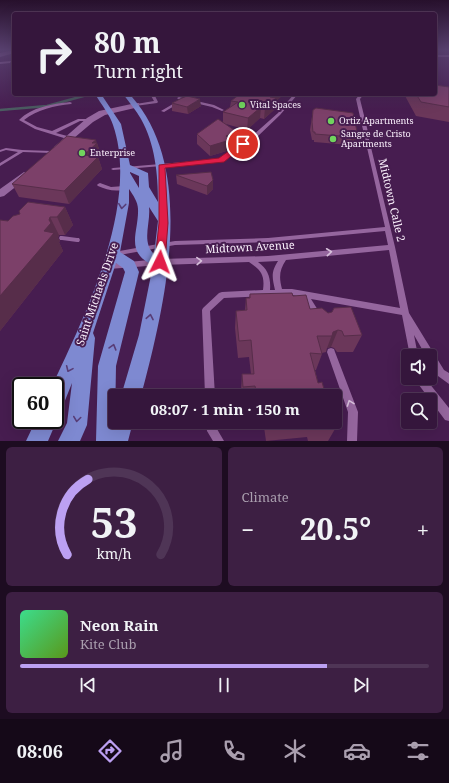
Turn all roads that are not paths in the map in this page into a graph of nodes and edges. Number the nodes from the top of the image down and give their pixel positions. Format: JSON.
{"nodes":[{"id":1,"x":100,"y":96,"type":"edge"},
{"id":2,"x":128,"y":96,"type":"edge"},
{"id":3,"x":153,"y":96,"type":"edge"},
{"id":4,"x":294,"y":96,"type":"edge"},
{"id":5,"x":360,"y":96,"type":"edge"},
{"id":6,"x":179,"y":98,"type":"edge"},
{"id":7,"x":190,"y":101,"type":"junction"},
{"id":8,"x":184,"y":102,"type":"junction"},
{"id":9,"x":70,"y":103,"type":"dead end"},
{"id":10,"x":136,"y":105,"type":"junction"},
{"id":11,"x":111,"y":110,"type":"junction"},
{"id":12,"x":222,"y":110,"type":"dead end"},
{"id":13,"x":90,"y":120,"type":"junction"},
{"id":14,"x":52,"y":133,"type":"junction"},
{"id":15,"x":366,"y":133,"type":"junction"},
{"id":16,"x":393,"y":136,"type":"dead end"},
{"id":17,"x":69,"y":138,"type":"junction"},
{"id":18,"x":0,"y":151,"type":"edge"},
{"id":19,"x":22,"y":151,"type":"junction"},
{"id":20,"x":52,"y":152,"type":"junction"},
{"id":21,"x":0,"y":159,"type":"edge"},
{"id":22,"x":41,"y":161,"type":"edge"},
{"id":23,"x":0,"y":165,"type":"edge"},
{"id":24,"x":161,"y":167,"type":"junction"},
{"id":25,"x":0,"y":170,"type":"edge"},
{"id":26,"x":30,"y":170,"type":"edge"},
{"id":27,"x":122,"y":175,"type":"junction"},
{"id":28,"x":100,"y":185,"type":"dead end"},
{"id":29,"x":0,"y":194,"type":"edge"},
{"id":30,"x":164,"y":223,"type":"junction"},
{"id":31,"x":388,"y":229,"type":"junction"},
{"id":32,"x":62,"y":238,"type":"dead end"},
{"id":33,"x":77,"y":240,"type":"dead end"},
{"id":34,"x":160,"y":245,"type":"junction"},
{"id":35,"x":392,"y":246,"type":"junction"},
{"id":36,"x":142,"y":249,"type":"junction"},
{"id":37,"x":284,"y":257,"type":"junction"},
{"id":38,"x":249,"y":259,"type":"junction"},
{"id":39,"x":111,"y":260,"type":"junction"},
{"id":40,"x":160,"y":262,"type":"junction"},
{"id":41,"x":129,"y":265,"type":"junction"},
{"id":42,"x":279,"y":292,"type":"junction"},
{"id":43,"x":266,"y":293,"type":"junction"},
{"id":44,"x":305,"y":295,"type":"junction"},
{"id":45,"x":404,"y":312,"type":"junction"},
{"id":46,"x":89,"y":325,"type":"junction"},
{"id":47,"x":322,"y":325,"type":"edge"},
{"id":48,"x":412,"y":349,"type":"edge"},
{"id":49,"x":331,"y":352,"type":"dead end"},
{"id":50,"x":449,"y":379,"type":"edge"},
{"id":51,"x":64,"y":381,"type":"edge"},
{"id":52,"x":425,"y":385,"type":"edge"},
{"id":53,"x":133,"y":389,"type":"edge"},
{"id":54,"x":210,"y":389,"type":"edge"},
{"id":55,"x":449,"y":416,"type":"edge"},
{"id":56,"x":43,"y":429,"type":"edge"},
{"id":57,"x":121,"y":429,"type":"edge"},
{"id":58,"x":212,"y":429,"type":"edge"},
{"id":59,"x":37,"y":441,"type":"edge"},
{"id":60,"x":69,"y":441,"type":"edge"},
{"id":61,"x":107,"y":441,"type":"edge"},
{"id":62,"x":117,"y":441,"type":"edge"},
{"id":63,"x":219,"y":441,"type":"edge"},
{"id":64,"x":352,"y":441,"type":"edge"}],
"edges":[{"from":1,"to":11,"type":"main road","name":"Saint Michaels Drive"},
{"from":2,"to":10,"type":"main road"},
{"from":3,"to":10,"type":"lane"},
{"from":4,"to":24,"type":"lane"},
{"from":5,"to":15,"type":"lane","name":"Midtown Calle 2"},
{"from":6,"to":7,"type":"lane"},
{"from":7,"to":8,"type":"lane"},
{"from":7,"to":12,"type":"lane"},
{"from":8,"to":8,"type":"lane"},
{"from":9,"to":14,"type":"lane"},
{"from":10,"to":11,"type":"street"},
{"from":10,"to":24,"type":"main road"},
{"from":11,"to":13,"type":"street"},
{"from":11,"to":27,"type":"main road","name":"Saint Michaels Drive"},
{"from":13,"to":14,"type":"lane"},
{"from":13,"to":17,"type":"street"},
{"from":14,"to":17,"type":"lane"},
{"from":15,"to":16,"type":"lane"},
{"from":15,"to":31,"type":"lane","name":"Midtown Calle 2"},
{"from":17,"to":20,"type":"street"},
{"from":18,"to":19,"type":"lane"},
{"from":19,"to":20,"type":"lane"},
{"from":19,"to":21,"type":"lane"},
{"from":19,"to":23,"type":"lane"},
{"from":19,"to":25,"type":"lane"},
{"from":20,"to":22,"type":"street"},
{"from":24,"to":27,"type":"lane"},
{"from":24,"to":30,"type":"main road"},
{"from":26,"to":29,"type":"street"},
{"from":27,"to":28,"type":"lane"},
{"from":27,"to":30,"type":"main road"},
{"from":27,"to":36,"type":"main road"},
{"from":27,"to":39,"type":"main road","name":"Saint Michaels Drive","one_way":true},
{"from":30,"to":34,"type":"main road"},
{"from":31,"to":34,"type":"lane","name":"Midtown Avenue"},
{"from":31,"to":35,"type":"lane","name":"Midtown Calle 2"},
{"from":32,"to":33,"type":"lane"},
{"from":34,"to":36,"type":"lane","name":"Midtown Avenue"},
{"from":34,"to":40,"type":"main road"},
{"from":37,"to":35,"type":"lane","name":"Midtown Avenue","one_way":true},
{"from":35,"to":45,"type":"lane","name":"Midtown Calle 2"},
{"from":36,"to":39,"type":"lane","name":"Midtown Avenue"},
{"from":36,"to":40,"type":"main road"},
{"from":37,"to":38,"type":"lane","name":"Midtown Avenue"},
{"from":37,"to":42,"type":"lane"},
{"from":40,"to":38,"type":"lane","name":"Midtown Avenue","one_way":true},
{"from":38,"to":43,"type":"lane"},
{"from":39,"to":41,"type":"main road"},
{"from":39,"to":46,"type":"main road","name":"Saint Michaels Drive"},
{"from":40,"to":41,"type":"lane","name":"Midtown Avenue"},
{"from":53,"to":40,"type":"main road","one_way":true},
{"from":61,"to":41,"type":"main road","one_way":true},
{"from":42,"to":43,"type":"lane"},
{"from":42,"to":44,"type":"lane"},
{"from":43,"to":54,"type":"lane"},
{"from":44,"to":45,"type":"lane"},
{"from":44,"to":47,"type":"lane"},
{"from":45,"to":48,"type":"lane","name":"Midtown Calle 2"},
{"from":45,"to":50,"type":"lane"},
{"from":46,"to":51,"type":"main road","name":"Saint Michaels Drive","one_way":true},
{"from":46,"to":60,"type":"main road","one_way":true},
{"from":64,"to":49,"type":"lane","one_way":true},
{"from":52,"to":55,"type":"lane"},
{"from":56,"to":59,"type":"main road"},
{"from":57,"to":62,"type":"main road"},
{"from":58,"to":63,"type":"lane"}]}
